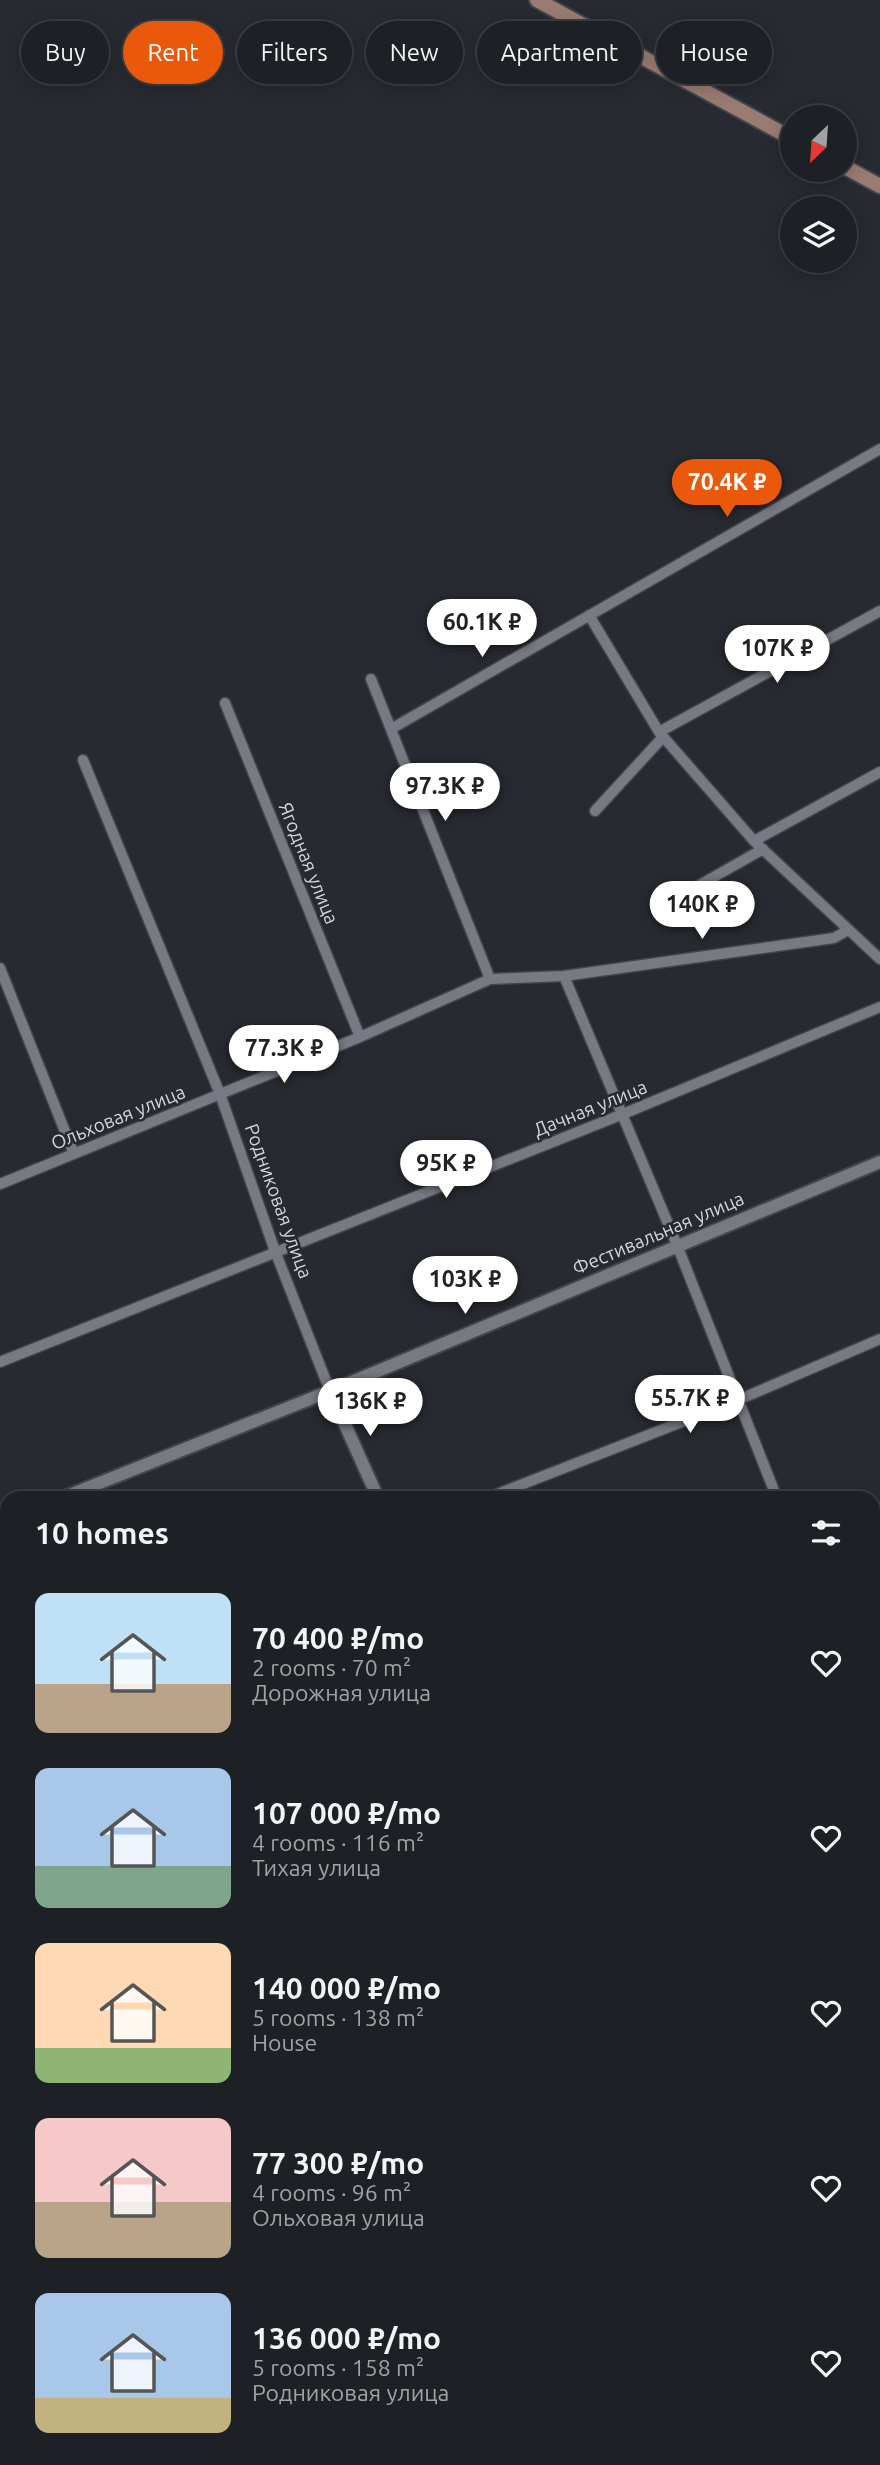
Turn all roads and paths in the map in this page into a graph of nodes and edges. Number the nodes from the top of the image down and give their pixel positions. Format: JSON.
{"nodes":[{"id":1,"x":537,"y":0,"type":"edge"},
{"id":2,"x":780,"y":132,"type":"edge"},
{"id":3,"x":858,"y":174,"type":"edge"},
{"id":4,"x":880,"y":186,"type":"edge"},
{"id":5,"x":880,"y":449,"type":"edge"},
{"id":6,"x":880,"y":611,"type":"edge"},
{"id":7,"x":589,"y":615,"type":"junction"},
{"id":8,"x":371,"y":679,"type":"dead end"},
{"id":9,"x":225,"y":703,"type":"dead end"},
{"id":10,"x":391,"y":729,"type":"junction"},
{"id":11,"x":661,"y":735,"type":"junction"},
{"id":12,"x":83,"y":760,"type":"dead end"},
{"id":13,"x":880,"y":772,"type":"edge"},
{"id":14,"x":595,"y":811,"type":"dead end"},
{"id":15,"x":754,"y":841,"type":"junction"},
{"id":16,"x":763,"y":849,"type":"junction"},
{"id":17,"x":668,"y":903,"type":"dead end"},
{"id":18,"x":848,"y":930,"type":"junction"},
{"id":19,"x":878,"y":954,"type":"edge"},
{"id":20,"x":0,"y":968,"type":"edge"},
{"id":21,"x":564,"y":976,"type":"junction"},
{"id":22,"x":490,"y":979,"type":"junction"},
{"id":23,"x":880,"y":1007,"type":"edge"},
{"id":24,"x":360,"y":1037,"type":"junction"},
{"id":25,"x":220,"y":1094,"type":"junction"},
{"id":26,"x":623,"y":1114,"type":"junction"},
{"id":27,"x":74,"y":1154,"type":"junction"},
{"id":28,"x":880,"y":1162,"type":"edge"},
{"id":29,"x":0,"y":1184,"type":"edge"},
{"id":30,"x":677,"y":1245,"type":"junction"},
{"id":31,"x":275,"y":1251,"type":"junction"},
{"id":32,"x":880,"y":1339,"type":"edge"},
{"id":33,"x":0,"y":1362,"type":"edge"},
{"id":34,"x":330,"y":1391,"type":"junction"},
{"id":35,"x":738,"y":1400,"type":"junction"},
{"id":36,"x":80,"y":1491,"type":"edge"},
{"id":37,"x":375,"y":1491,"type":"edge"},
{"id":38,"x":504,"y":1491,"type":"edge"},
{"id":39,"x":774,"y":1491,"type":"edge"}],
"edges":[{"from":1,"to":2,"type":"main road"},
{"from":3,"to":4,"type":"main road"},
{"from":5,"to":7,"type":"street"},
{"from":6,"to":11,"type":"street"},
{"from":7,"to":10,"type":"street"},
{"from":7,"to":11,"type":"street"},
{"from":8,"to":10,"type":"street"},
{"from":9,"to":24,"type":"street","name":"Ягодная улица"},
{"from":10,"to":22,"type":"street"},
{"from":11,"to":14,"type":"street"},
{"from":11,"to":15,"type":"street"},
{"from":12,"to":25,"type":"street","name":"Родниковая улица"},
{"from":13,"to":15,"type":"street"},
{"from":15,"to":16,"type":"street"},
{"from":16,"to":17,"type":"street"},
{"from":16,"to":18,"type":"street"},
{"from":18,"to":19,"type":"street"},
{"from":18,"to":21,"type":"street","name":"Ольховая улица"},
{"from":20,"to":27,"type":"street"},
{"from":21,"to":22,"type":"street","name":"Ольховая улица"},
{"from":21,"to":26,"type":"street"},
{"from":22,"to":24,"type":"street","name":"Ольховая улица"},
{"from":23,"to":26,"type":"street","name":"Дачная улица"},
{"from":24,"to":25,"type":"street","name":"Ольховая улица"},
{"from":25,"to":27,"type":"street","name":"Ольховая улица"},
{"from":25,"to":31,"type":"street","name":"Родниковая улица"},
{"from":26,"to":30,"type":"street"},
{"from":26,"to":31,"type":"street","name":"Дачная улица"},
{"from":27,"to":29,"type":"street","name":"Ольховая улица"},
{"from":28,"to":30,"type":"street","name":"Фестивальная улица"},
{"from":30,"to":34,"type":"street","name":"Фестивальная улица"},
{"from":30,"to":35,"type":"street"},
{"from":31,"to":33,"type":"street","name":"Дачная улица"},
{"from":31,"to":34,"type":"street","name":"Родниковая улица"},
{"from":32,"to":35,"type":"street"},
{"from":34,"to":36,"type":"street","name":"Фестивальная улица"},
{"from":34,"to":37,"type":"street","name":"Родниковая улица"},
{"from":35,"to":38,"type":"street"},
{"from":35,"to":39,"type":"street"}]}
